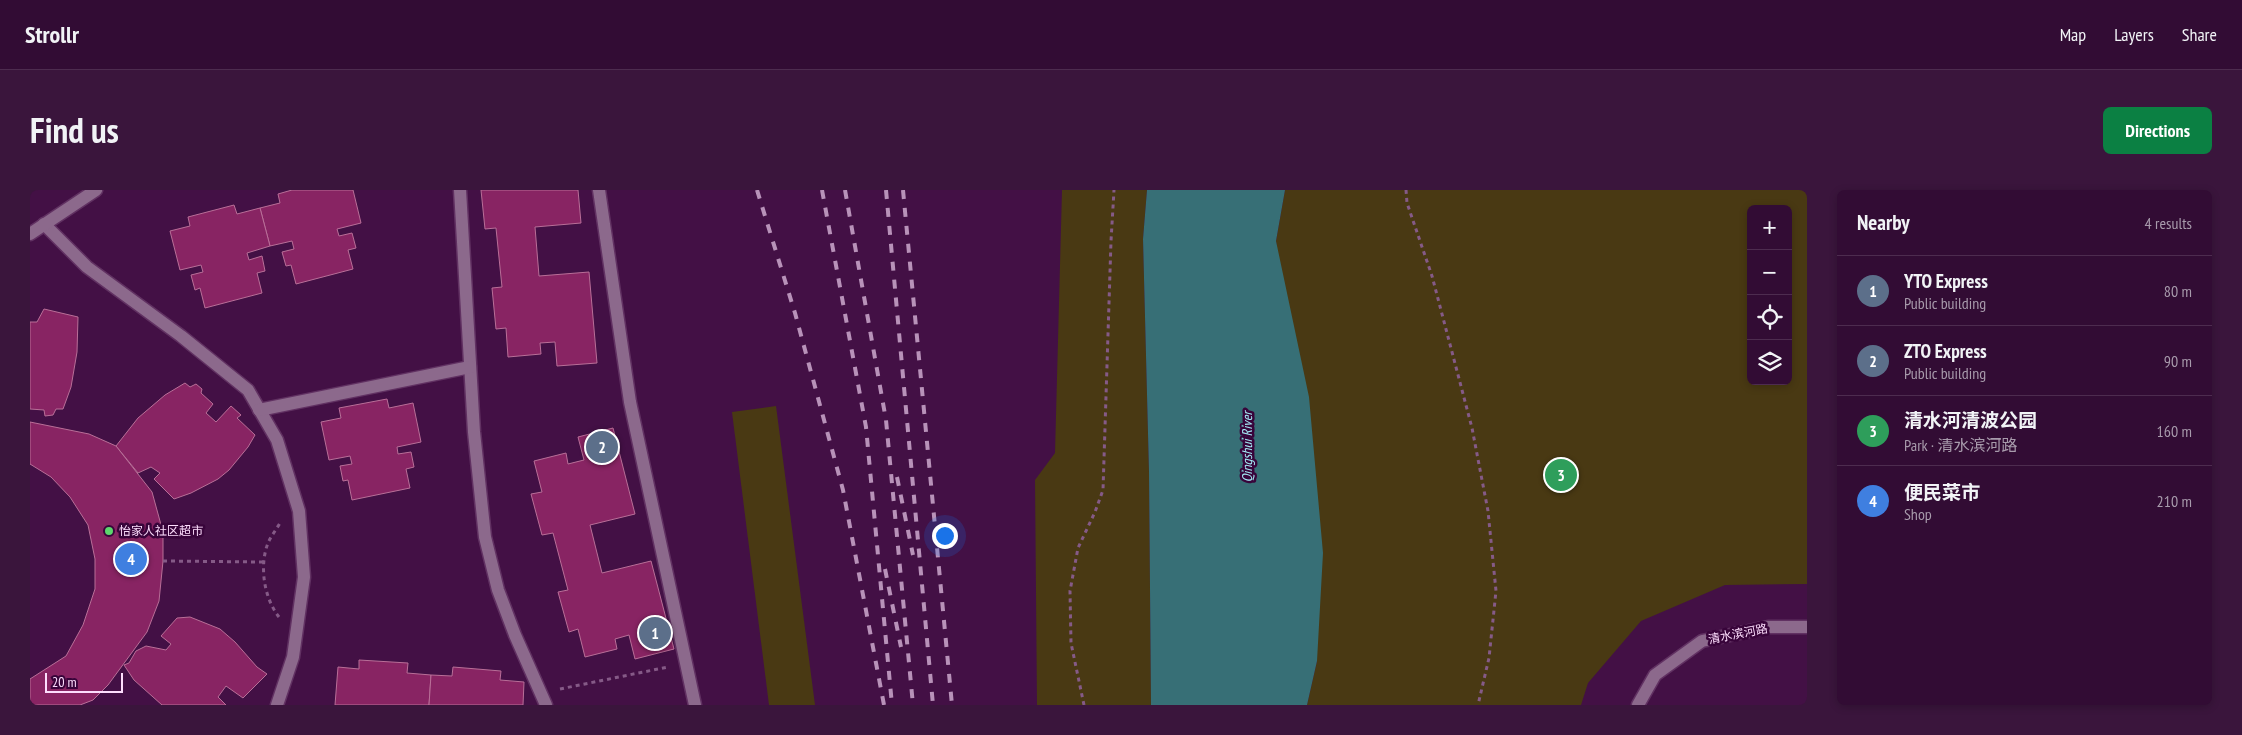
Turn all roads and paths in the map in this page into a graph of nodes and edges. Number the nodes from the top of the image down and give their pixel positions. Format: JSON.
{"nodes":[{"id":1,"x":96,"y":190,"type":"edge"},
{"id":2,"x":460,"y":190,"type":"edge"},
{"id":3,"x":599,"y":190,"type":"edge"},
{"id":4,"x":1114,"y":190,"type":"edge"},
{"id":5,"x":1406,"y":190,"type":"edge"},
{"id":6,"x":44,"y":224,"type":"junction"},
{"id":7,"x":30,"y":234,"type":"edge"},
{"id":8,"x":470,"y":366,"type":"junction"},
{"id":9,"x":259,"y":410,"type":"junction"},
{"id":10,"x":297,"y":504,"type":"junction"},
{"id":11,"x":163,"y":561,"type":"dead end"},
{"id":12,"x":263,"y":562,"type":"junction"},
{"id":13,"x":1807,"y":627,"type":"edge"},
{"id":14,"x":296,"y":638,"type":"junction"},
{"id":15,"x":686,"y":663,"type":"junction"},
{"id":16,"x":544,"y":699,"type":"edge"},
{"id":17,"x":277,"y":705,"type":"edge"},
{"id":18,"x":696,"y":705,"type":"edge"},
{"id":19,"x":1084,"y":705,"type":"edge"},
{"id":20,"x":1478,"y":705,"type":"edge"},
{"id":21,"x":1638,"y":705,"type":"edge"}],
"edges":[{"from":1,"to":6,"type":"street"},
{"from":2,"to":8,"type":"street"},
{"from":3,"to":15,"type":"street"},
{"from":4,"to":19,"type":"path"},
{"from":5,"to":20,"type":"path"},
{"from":6,"to":7,"type":"street"},
{"from":6,"to":9,"type":"street"},
{"from":8,"to":9,"type":"street"},
{"from":8,"to":16,"type":"street"},
{"from":9,"to":10,"type":"street"},
{"from":10,"to":12,"type":"path"},
{"from":10,"to":14,"type":"street"},
{"from":11,"to":12,"type":"path"},
{"from":12,"to":14,"type":"path"},
{"from":13,"to":21,"type":"street","name":"清水滨河路"},
{"from":14,"to":17,"type":"street"},
{"from":15,"to":16,"type":"path"},
{"from":15,"to":18,"type":"street"}]}
